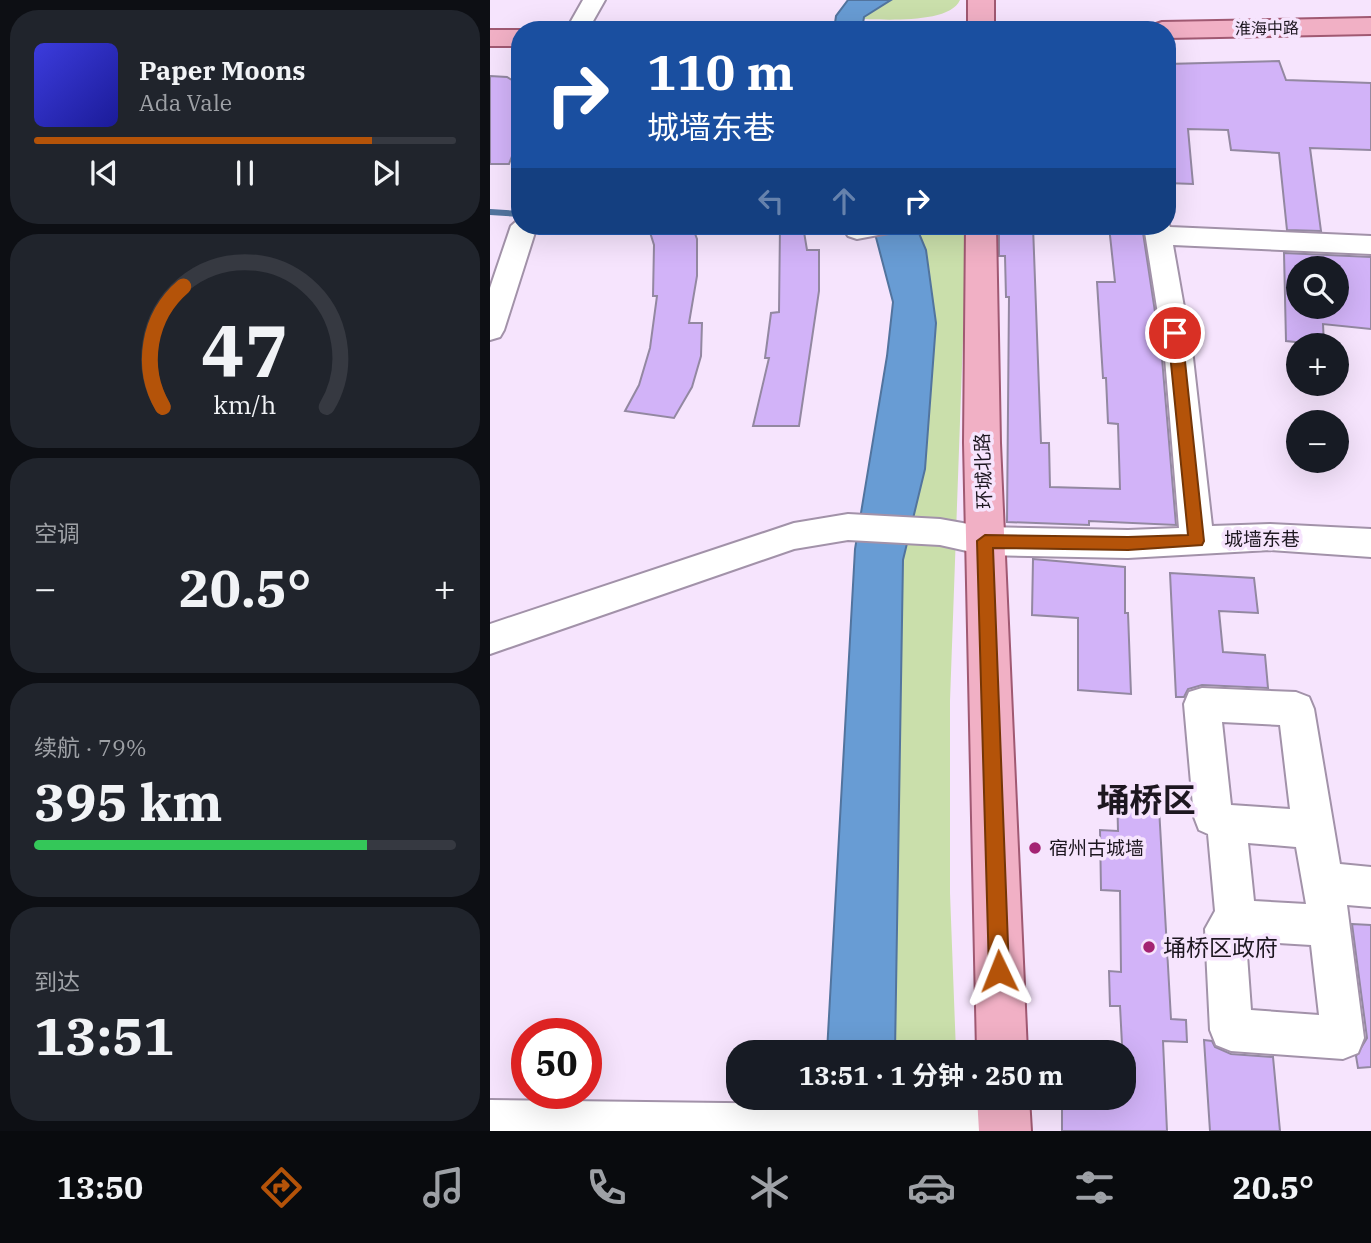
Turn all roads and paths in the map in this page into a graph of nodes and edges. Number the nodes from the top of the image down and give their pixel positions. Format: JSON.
{"nodes":[{"id":1,"x":594,"y":0,"type":"edge"},
{"id":2,"x":981,"y":0,"type":"edge"},
{"id":3,"x":582,"y":21,"type":"edge"},
{"id":4,"x":981,"y":21,"type":"edge"},
{"id":5,"x":1371,"y":26,"type":"edge"},
{"id":6,"x":1176,"y":30,"type":"edge"},
{"id":7,"x":490,"y":38,"type":"edge"},
{"id":8,"x":511,"y":38,"type":"edge"},
{"id":9,"x":1371,"y":39,"type":"edge"},
{"id":10,"x":1176,"y":41,"type":"edge"},
{"id":11,"x":1176,"y":231,"type":"edge"},
{"id":12,"x":521,"y":235,"type":"edge"},
{"id":13,"x":981,"y":235,"type":"edge"},
{"id":14,"x":1158,"y":235,"type":"edge"},
{"id":15,"x":1371,"y":245,"type":"edge"},
{"id":16,"x":490,"y":330,"type":"edge"},
{"id":17,"x":985,"y":541,"type":"junction"},
{"id":18,"x":1197,"y":541,"type":"junction"},
{"id":19,"x":1371,"y":543,"type":"edge"},
{"id":20,"x":490,"y":639,"type":"edge"},
{"id":21,"x":1226,"y":823,"type":"junction"},
{"id":22,"x":1312,"y":829,"type":"junction"},
{"id":23,"x":1324,"y":883,"type":"junction"},
{"id":24,"x":1371,"y":887,"type":"edge"},
{"id":25,"x":1236,"y":920,"type":"junction"},
{"id":26,"x":1329,"y":926,"type":"junction"},
{"id":27,"x":1002,"y":1040,"type":"edge"},
{"id":28,"x":994,"y":1119,"type":"edge"},
{"id":29,"x":490,"y":1122,"type":"edge"}],
"edges":[{"from":1,"to":3,"type":"street"},
{"from":2,"to":4,"type":"main road"},
{"from":5,"to":6,"type":"main road","name":"淮海中路"},
{"from":7,"to":8,"type":"main road"},
{"from":9,"to":10,"type":"main road","name":"淮海中路"},
{"from":11,"to":15,"type":"street"},
{"from":12,"to":16,"type":"street"},
{"from":13,"to":17,"type":"main road","name":"环城北路"},
{"from":14,"to":18,"type":"street"},
{"from":17,"to":18,"type":"street","name":"城墙东巷"},
{"from":17,"to":20,"type":"street","name":"城墙东巷"},
{"from":17,"to":27,"type":"main road","name":"环城北路"},
{"from":18,"to":19,"type":"street","name":"城墙东巷"},
{"from":21,"to":22,"type":"street"},
{"from":21,"to":22,"type":"street"},
{"from":21,"to":25,"type":"street"},
{"from":22,"to":23,"type":"street"},
{"from":23,"to":24,"type":"street"},
{"from":23,"to":26,"type":"street"},
{"from":25,"to":26,"type":"street"},
{"from":25,"to":26,"type":"street"},
{"from":28,"to":29,"type":"street"}]}
